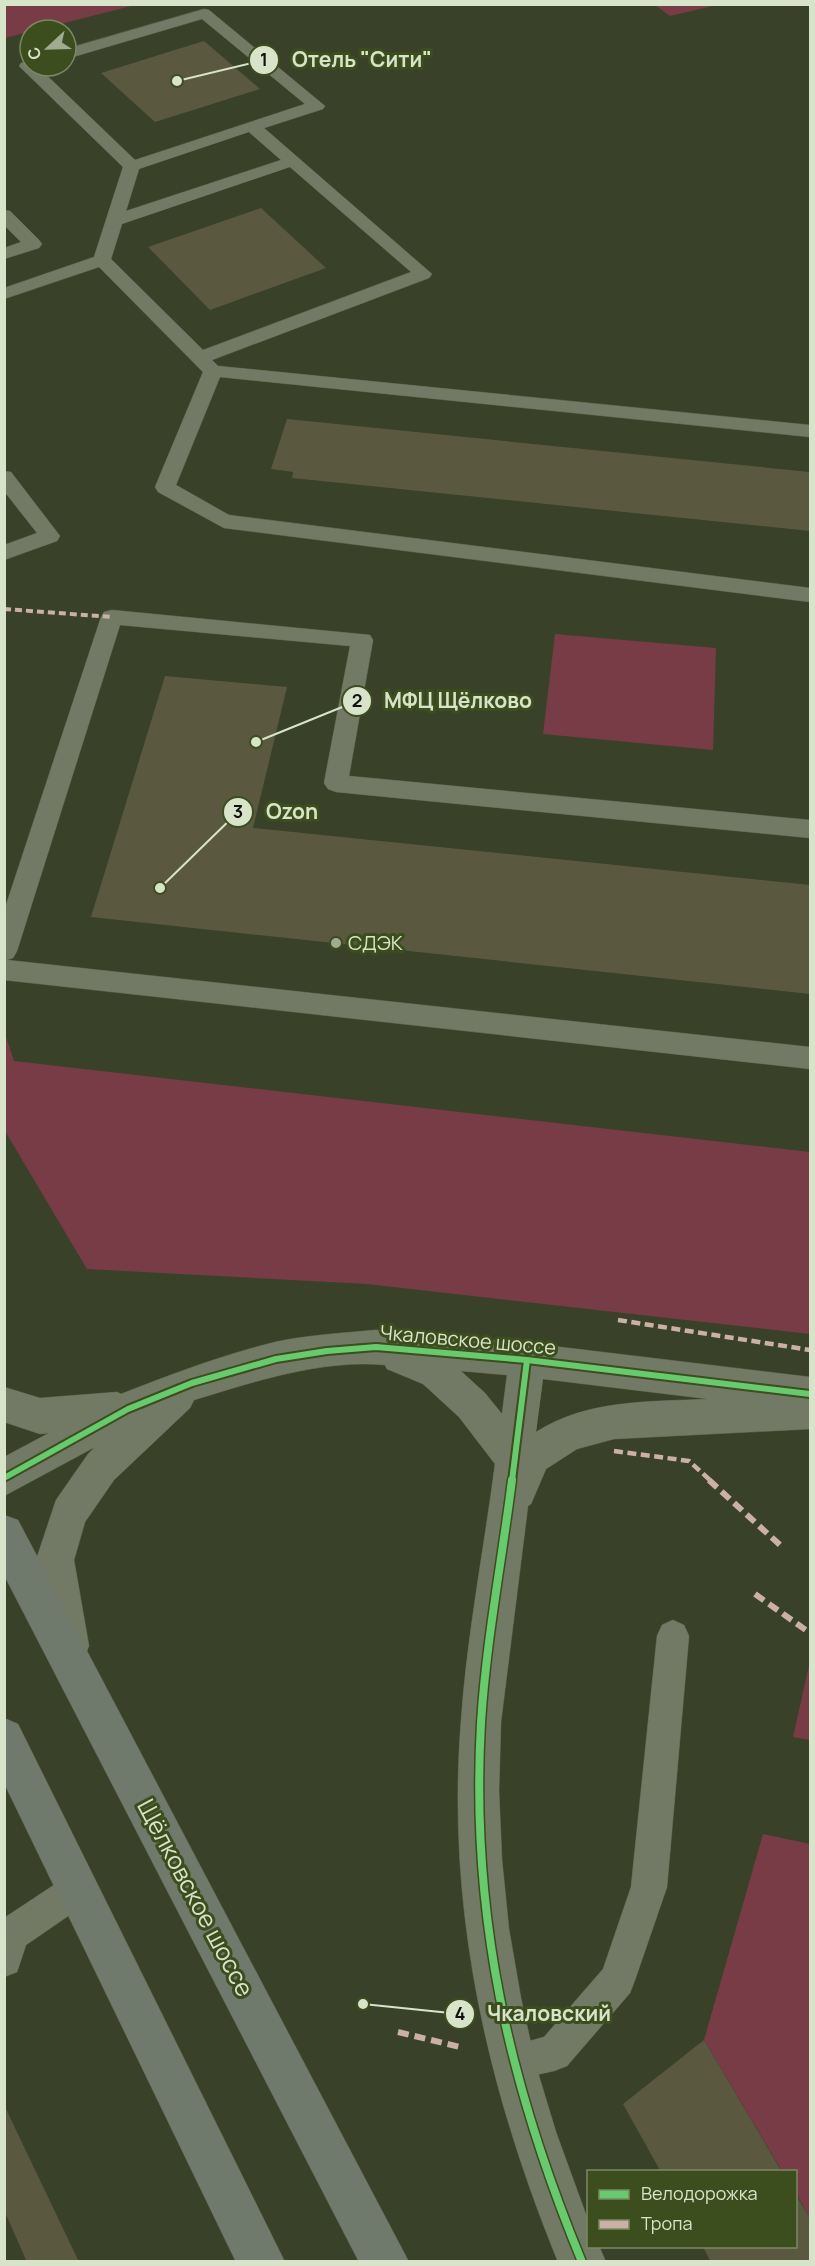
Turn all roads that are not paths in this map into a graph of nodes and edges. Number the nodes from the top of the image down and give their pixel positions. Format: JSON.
{"nodes":[{"id":1,"x":78,"y":50,"type":"edge"},
{"id":2,"x":40,"y":78,"type":"edge"},
{"id":3,"x":252,"y":126,"type":"junction"},
{"id":4,"x":293,"y":162,"type":"junction"},
{"id":5,"x":132,"y":166,"type":"junction"},
{"id":6,"x":4,"y":215,"type":"edge"},
{"id":7,"x":114,"y":221,"type":"junction"},
{"id":8,"x":4,"y":254,"type":"edge"},
{"id":9,"x":102,"y":260,"type":"junction"},
{"id":10,"x":4,"y":294,"type":"edge"},
{"id":11,"x":206,"y":364,"type":"junction"},
{"id":12,"x":810,"y":431,"type":"edge"},
{"id":13,"x":4,"y":477,"type":"edge"},
{"id":14,"x":4,"y":553,"type":"edge"},
{"id":15,"x":810,"y":595,"type":"edge"},
{"id":16,"x":810,"y":829,"type":"edge"},
{"id":17,"x":4,"y":951,"type":"edge"},
{"id":18,"x":4,"y":970,"type":"edge"},
{"id":19,"x":810,"y":1058,"type":"edge"},
{"id":20,"x":376,"y":1347,"type":"junction"},
{"id":21,"x":527,"y":1360,"type":"junction"},
{"id":22,"x":192,"y":1383,"type":"junction"},
{"id":23,"x":810,"y":1394,"type":"edge"},
{"id":24,"x":4,"y":1404,"type":"edge"},
{"id":25,"x":128,"y":1409,"type":"junction"},
{"id":26,"x":810,"y":1412,"type":"edge"},
{"id":27,"x":514,"y":1458,"type":"junction"},
{"id":28,"x":4,"y":1478,"type":"edge"},
{"id":29,"x":508,"y":1515,"type":"junction"},
{"id":30,"x":4,"y":1534,"type":"edge"},
{"id":31,"x":673,"y":1636,"type":"dead end"},
{"id":32,"x":72,"y":1664,"type":"junction"},
{"id":33,"x":4,"y":1738,"type":"edge"},
{"id":34,"x":78,"y":1889,"type":"junction"},
{"id":35,"x":7,"y":1942,"type":"edge"},
{"id":36,"x":513,"y":2062,"type":"junction"},
{"id":37,"x":261,"y":2262,"type":"edge"},
{"id":38,"x":385,"y":2262,"type":"edge"},
{"id":39,"x":582,"y":2262,"type":"edge"}],
"edges":[{"from":1,"to":3,"type":"lane"},
{"from":2,"to":5,"type":"lane"},
{"from":3,"to":4,"type":"lane"},
{"from":3,"to":5,"type":"lane"},
{"from":4,"to":7,"type":"lane"},
{"from":4,"to":11,"type":"lane"},
{"from":5,"to":7,"type":"lane"},
{"from":6,"to":8,"type":"lane"},
{"from":7,"to":9,"type":"lane"},
{"from":9,"to":10,"type":"lane"},
{"from":9,"to":11,"type":"lane"},
{"from":11,"to":12,"type":"lane"},
{"from":11,"to":15,"type":"lane"},
{"from":13,"to":14,"type":"lane"},
{"from":16,"to":17,"type":"lane"},
{"from":18,"to":19,"type":"lane"},
{"from":20,"to":21,"type":"street","name":"Чкаловское шоссе"},
{"from":20,"to":22,"type":"street","name":"Чкаловское шоссе"},
{"from":20,"to":27,"type":"street"},
{"from":21,"to":23,"type":"street","name":"Чкаловское шоссе"},
{"from":21,"to":27,"type":"street"},
{"from":22,"to":25,"type":"street","name":"Чкаловское шоссе"},
{"from":22,"to":32,"type":"street"},
{"from":24,"to":25,"type":"street"},
{"from":25,"to":28,"type":"street","name":"Чкаловское шоссе"},
{"from":26,"to":29,"type":"street"},
{"from":27,"to":29,"type":"street"},
{"from":29,"to":36,"type":"street"},
{"from":30,"to":32,"type":"main road","name":"Щёлковское шоссе"},
{"from":31,"to":36,"type":"lane"},
{"from":32,"to":38,"type":"main road","name":"Щёлковское шоссе"},
{"from":33,"to":34,"type":"main road"},
{"from":34,"to":35,"type":"lane"},
{"from":34,"to":37,"type":"main road"},
{"from":36,"to":39,"type":"street"}]}
